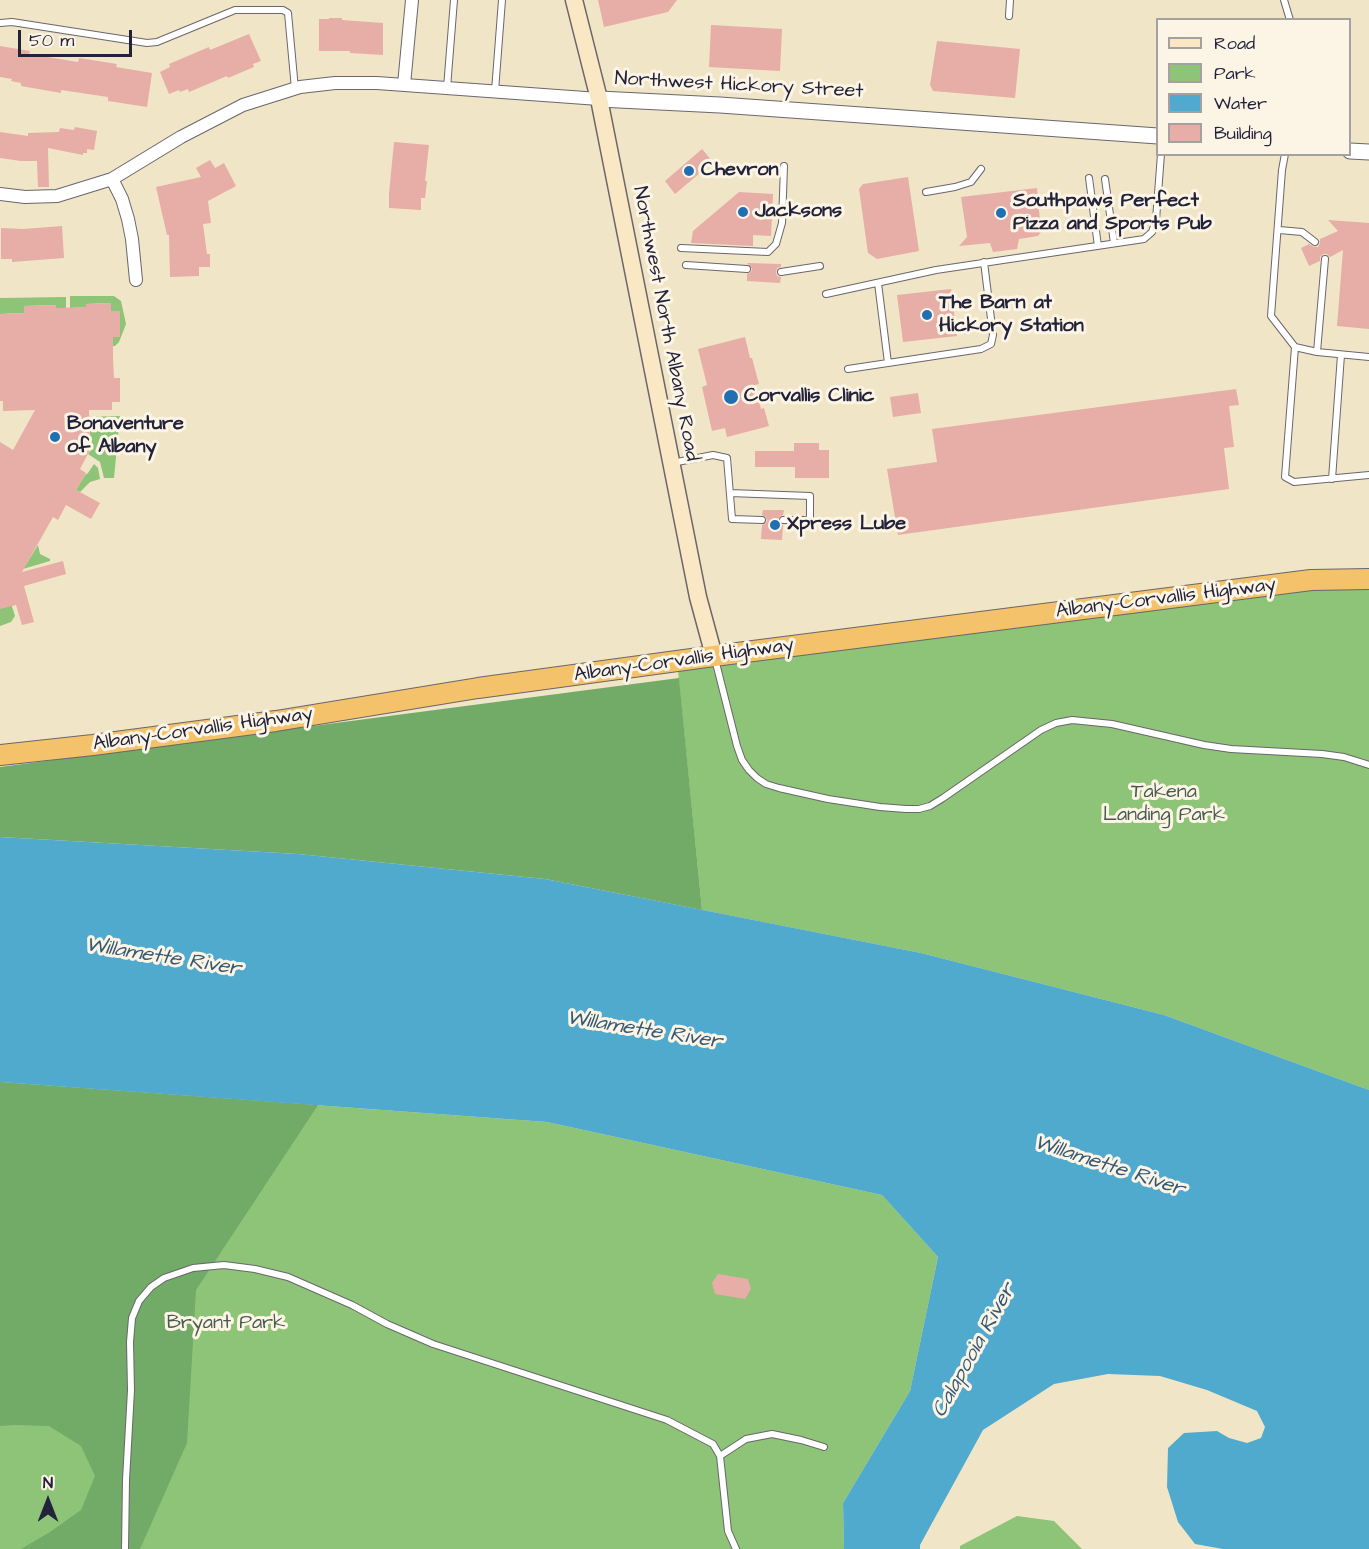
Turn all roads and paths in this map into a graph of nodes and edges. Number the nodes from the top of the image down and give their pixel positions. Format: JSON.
{"nodes":[{"id":1,"x":412,"y":0,"type":"edge"},
{"id":2,"x":454,"y":0,"type":"edge"},
{"id":3,"x":502,"y":0,"type":"edge"},
{"id":4,"x":574,"y":0,"type":"edge"},
{"id":5,"x":1010,"y":0,"type":"edge"},
{"id":6,"x":1284,"y":0,"type":"edge"},
{"id":7,"x":1009,"y":16,"type":"dead end"},
{"id":8,"x":1289,"y":18,"type":"edge"},
{"id":9,"x":0,"y":23,"type":"edge"},
{"id":10,"x":404,"y":85,"type":"junction"},
{"id":11,"x":447,"y":88,"type":"junction"},
{"id":12,"x":295,"y":89,"type":"junction"},
{"id":13,"x":495,"y":92,"type":"junction"},
{"id":14,"x":599,"y":99,"type":"junction"},
{"id":15,"x":1156,"y":136,"type":"edge"},
{"id":16,"x":1351,"y":151,"type":"edge"},
{"id":17,"x":1369,"y":152,"type":"edge"},
{"id":18,"x":1161,"y":156,"type":"edge"},
{"id":19,"x":1285,"y":156,"type":"edge"},
{"id":20,"x":784,"y":166,"type":"dead end"},
{"id":21,"x":981,"y":169,"type":"dead end"},
{"id":22,"x":1089,"y":178,"type":"dead end"},
{"id":23,"x":112,"y":179,"type":"junction"},
{"id":24,"x":1105,"y":179,"type":"dead end"},
{"id":25,"x":926,"y":192,"type":"dead end"},
{"id":26,"x":0,"y":194,"type":"edge"},
{"id":27,"x":1279,"y":230,"type":"junction"},
{"id":28,"x":1315,"y":242,"type":"dead end"},
{"id":29,"x":1114,"y":243,"type":"junction"},
{"id":30,"x":1098,"y":246,"type":"junction"},
{"id":31,"x":681,"y":248,"type":"dead end"},
{"id":32,"x":1325,"y":259,"type":"dead end"},
{"id":33,"x":984,"y":262,"type":"junction"},
{"id":34,"x":686,"y":265,"type":"dead end"},
{"id":35,"x":820,"y":266,"type":"dead end"},
{"id":36,"x":747,"y":269,"type":"dead end"},
{"id":37,"x":781,"y":272,"type":"dead end"},
{"id":38,"x":136,"y":280,"type":"dead end"},
{"id":39,"x":878,"y":283,"type":"junction"},
{"id":40,"x":826,"y":294,"type":"dead end"},
{"id":41,"x":1295,"y":347,"type":"junction"},
{"id":42,"x":1317,"y":352,"type":"junction"},
{"id":43,"x":1341,"y":355,"type":"junction"},
{"id":44,"x":1369,"y":357,"type":"edge"},
{"id":45,"x":888,"y":363,"type":"junction"},
{"id":46,"x":848,"y":369,"type":"dead end"},
{"id":47,"x":672,"y":463,"type":"junction"},
{"id":48,"x":1369,"y":476,"type":"edge"},
{"id":49,"x":1332,"y":479,"type":"junction"},
{"id":50,"x":730,"y":493,"type":"junction"},
{"id":51,"x":762,"y":520,"type":"dead end"},
{"id":52,"x":783,"y":520,"type":"dead end"},
{"id":53,"x":1369,"y":579,"type":"edge"},
{"id":54,"x":714,"y":656,"type":"junction"},
{"id":55,"x":0,"y":755,"type":"edge"},
{"id":56,"x":1369,"y":765,"type":"edge"},
{"id":57,"x":824,"y":1448,"type":"dead end"},
{"id":58,"x":720,"y":1456,"type":"junction"},
{"id":59,"x":125,"y":1549,"type":"edge"},
{"id":60,"x":736,"y":1549,"type":"edge"}],
"edges":[{"from":1,"to":10,"type":"street"},
{"from":2,"to":11,"type":"lane"},
{"from":3,"to":13,"type":"lane"},
{"from":4,"to":14,"type":"main road","name":"Northwest North Albany Road"},
{"from":5,"to":7,"type":"lane"},
{"from":6,"to":8,"type":"lane"},
{"from":9,"to":12,"type":"lane"},
{"from":10,"to":11,"type":"street","name":"Northwest Hickory Street"},
{"from":10,"to":12,"type":"street","name":"Northwest Hickory Street"},
{"from":11,"to":13,"type":"street","name":"Northwest Hickory Street"},
{"from":12,"to":23,"type":"street","name":"Northwest Hickory Street"},
{"from":13,"to":14,"type":"street","name":"Northwest Hickory Street"},
{"from":14,"to":15,"type":"street","name":"Northwest Hickory Street"},
{"from":14,"to":47,"type":"main road","name":"Northwest North Albany Road"},
{"from":16,"to":17,"type":"street"},
{"from":18,"to":29,"type":"lane"},
{"from":19,"to":27,"type":"lane"},
{"from":20,"to":31,"type":"lane"},
{"from":21,"to":25,"type":"lane"},
{"from":22,"to":30,"type":"lane"},
{"from":23,"to":26,"type":"street","name":"Northwest Hickory Street"},
{"from":23,"to":38,"type":"street"},
{"from":24,"to":29,"type":"lane"},
{"from":27,"to":28,"type":"lane"},
{"from":27,"to":41,"type":"lane"},
{"from":29,"to":30,"type":"lane"},
{"from":30,"to":33,"type":"lane"},
{"from":32,"to":42,"type":"lane"},
{"from":33,"to":39,"type":"lane"},
{"from":33,"to":45,"type":"lane"},
{"from":34,"to":36,"type":"lane"},
{"from":35,"to":37,"type":"lane"},
{"from":39,"to":40,"type":"lane"},
{"from":39,"to":45,"type":"lane"},
{"from":41,"to":42,"type":"lane"},
{"from":41,"to":49,"type":"lane"},
{"from":42,"to":43,"type":"lane"},
{"from":43,"to":44,"type":"lane"},
{"from":43,"to":49,"type":"lane"},
{"from":45,"to":46,"type":"lane"},
{"from":47,"to":50,"type":"lane"},
{"from":47,"to":54,"type":"main road","name":"Northwest North Albany Road"},
{"from":48,"to":49,"type":"lane"},
{"from":50,"to":51,"type":"lane"},
{"from":50,"to":52,"type":"lane"},
{"from":53,"to":54,"type":"highway","name":"Albany-Corvallis Highway"},
{"from":54,"to":55,"type":"highway","name":"Albany-Corvallis Highway"},
{"from":54,"to":56,"type":"lane"},
{"from":57,"to":58,"type":"lane"},
{"from":58,"to":59,"type":"lane"},
{"from":58,"to":60,"type":"lane"}]}
